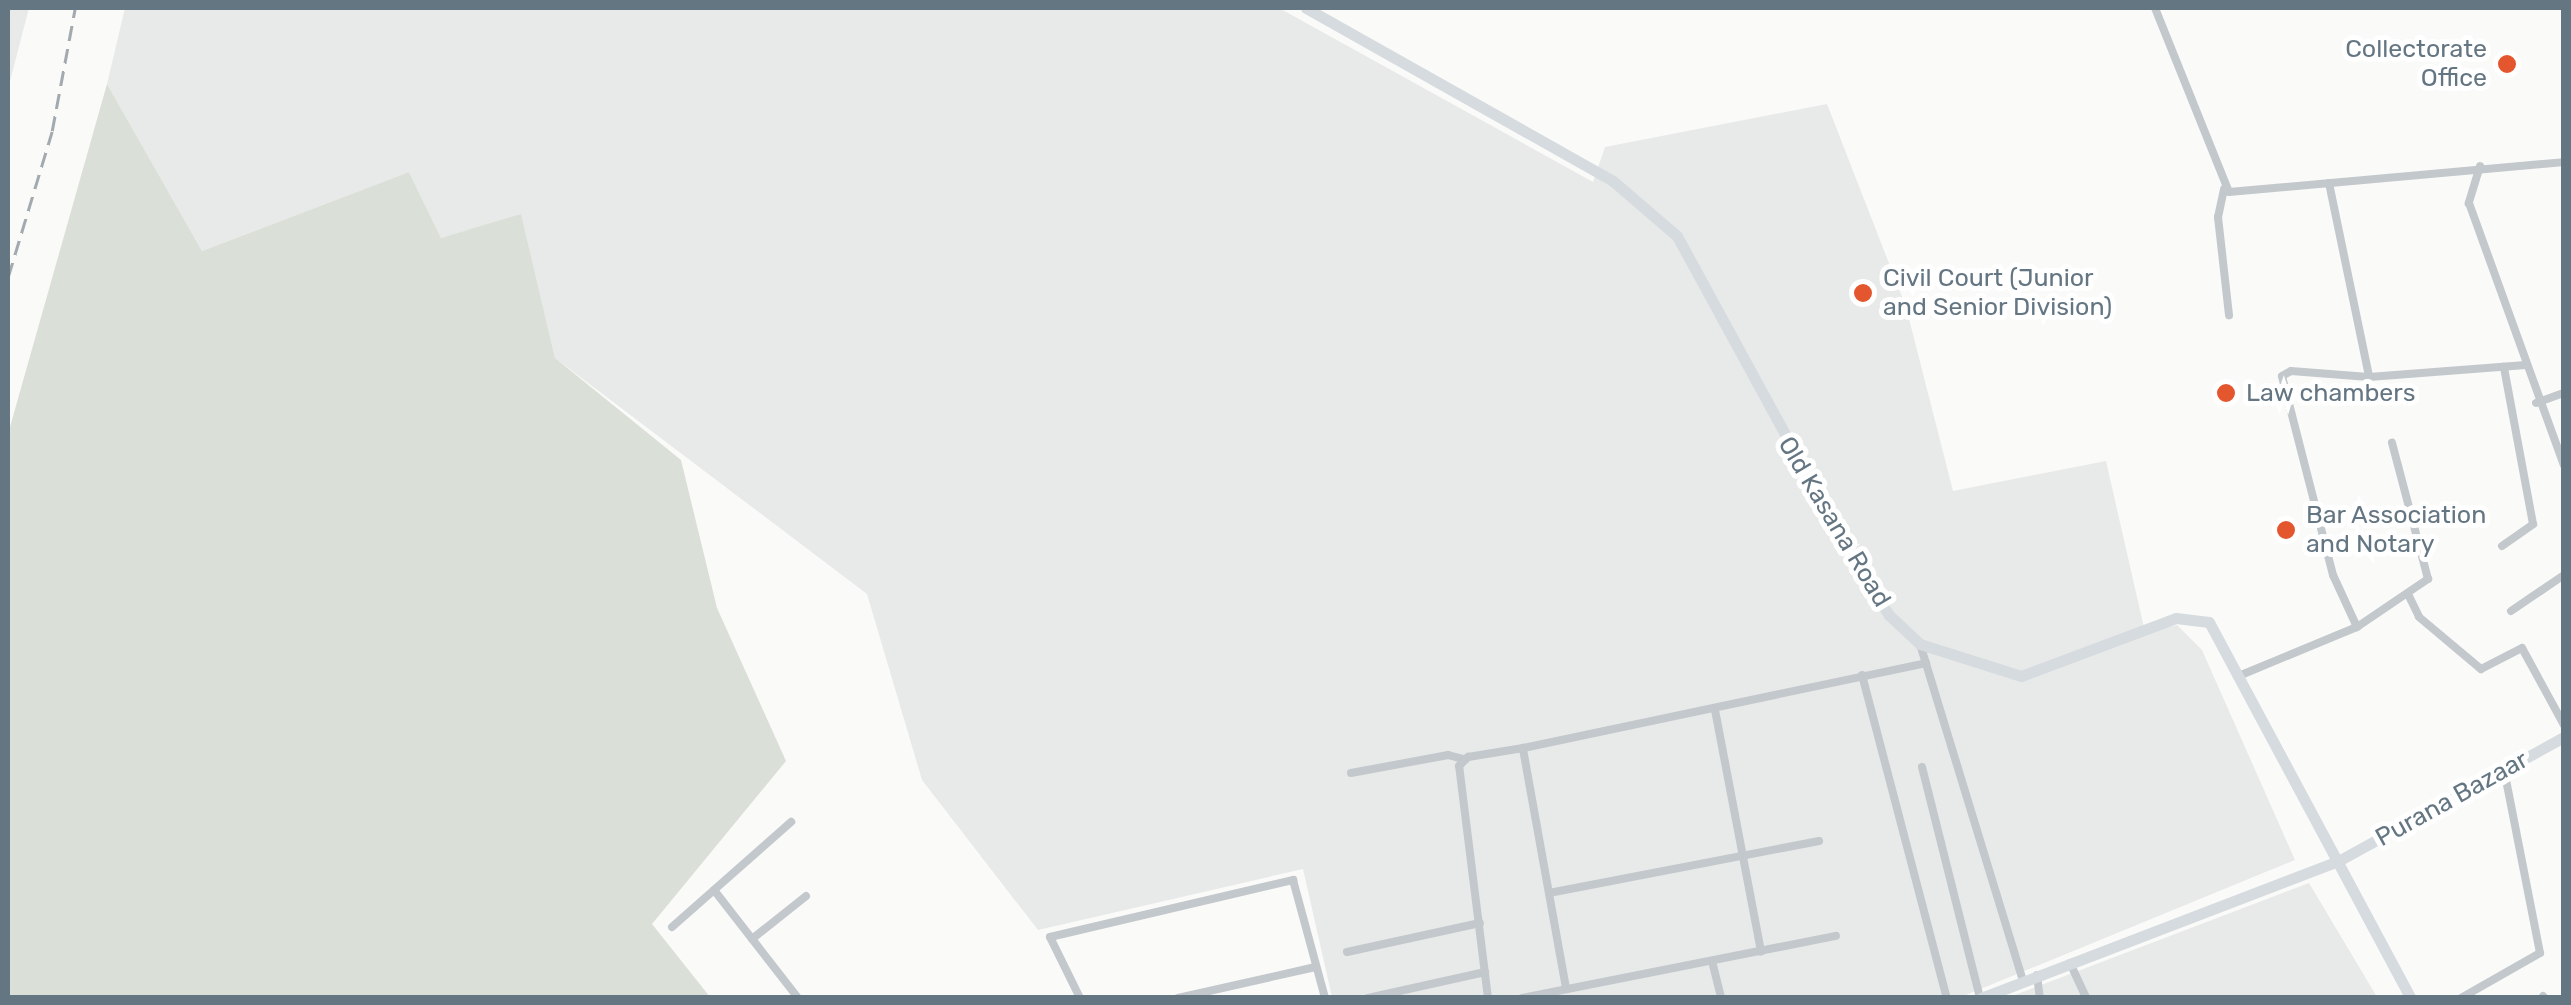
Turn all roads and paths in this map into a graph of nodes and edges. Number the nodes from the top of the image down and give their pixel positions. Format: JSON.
{"nodes":[{"id":1,"x":1306,"y":8,"type":"edge"},
{"id":2,"x":2155,"y":8,"type":"edge"},
{"id":3,"x":2564,"y":162,"type":"edge"},
{"id":4,"x":2480,"y":166,"type":"junction"},
{"id":5,"x":2329,"y":183,"type":"junction"},
{"id":6,"x":2224,"y":188,"type":"junction"},
{"id":7,"x":2228,"y":315,"type":"dead end"},
{"id":8,"x":2526,"y":365,"type":"junction"},
{"id":9,"x":2504,"y":367,"type":"junction"},
{"id":10,"x":2369,"y":377,"type":"junction"},
{"id":11,"x":2564,"y":393,"type":"edge"},
{"id":12,"x":2536,"y":403,"type":"junction"},
{"id":13,"x":2392,"y":443,"type":"dead end"},
{"id":14,"x":2564,"y":465,"type":"edge"},
{"id":15,"x":2502,"y":546,"type":"dead end"},
{"id":16,"x":2564,"y":575,"type":"edge"},
{"id":17,"x":2408,"y":594,"type":"junction"},
{"id":18,"x":2510,"y":612,"type":"dead end"},
{"id":19,"x":2356,"y":627,"type":"junction"},
{"id":20,"x":1920,"y":644,"type":"junction"},
{"id":21,"x":1926,"y":663,"type":"junction"},
{"id":22,"x":2241,"y":675,"type":"junction"},
{"id":23,"x":1862,"y":676,"type":"junction"},
{"id":24,"x":1714,"y":710,"type":"junction"},
{"id":25,"x":2564,"y":725,"type":"edge"},
{"id":26,"x":2564,"y":736,"type":"edge"},
{"id":27,"x":1523,"y":748,"type":"junction"},
{"id":28,"x":1463,"y":759,"type":"junction"},
{"id":29,"x":1922,"y":767,"type":"dead end"},
{"id":30,"x":2504,"y":769,"type":"junction"},
{"id":31,"x":1351,"y":772,"type":"dead end"},
{"id":32,"x":792,"y":822,"type":"dead end"},
{"id":33,"x":1820,"y":841,"type":"dead end"},
{"id":34,"x":1742,"y":859,"type":"junction"},
{"id":35,"x":2340,"y":860,"type":"junction"},
{"id":36,"x":714,"y":890,"type":"junction"},
{"id":37,"x":1549,"y":893,"type":"junction"},
{"id":38,"x":806,"y":896,"type":"dead end"},
{"id":39,"x":1480,"y":923,"type":"junction"},
{"id":40,"x":672,"y":928,"type":"dead end"},
{"id":41,"x":1836,"y":936,"type":"dead end"},
{"id":42,"x":752,"y":940,"type":"junction"},
{"id":43,"x":1347,"y":952,"type":"dead end"},
{"id":44,"x":1761,"y":952,"type":"junction"},
{"id":45,"x":1712,"y":961,"type":"junction"},
{"id":46,"x":2070,"y":964,"type":"junction"},
{"id":47,"x":1316,"y":968,"type":"junction"},
{"id":48,"x":1486,"y":972,"type":"junction"},
{"id":49,"x":2037,"y":976,"type":"junction"},
{"id":50,"x":2023,"y":980,"type":"junction"},
{"id":51,"x":1566,"y":988,"type":"junction"},
{"id":52,"x":798,"y":998,"type":"edge"},
{"id":53,"x":1080,"y":998,"type":"edge"},
{"id":54,"x":1178,"y":998,"type":"edge"},
{"id":55,"x":1325,"y":998,"type":"edge"},
{"id":56,"x":1368,"y":998,"type":"edge"},
{"id":57,"x":1488,"y":998,"type":"edge"},
{"id":58,"x":1522,"y":998,"type":"edge"},
{"id":59,"x":1721,"y":998,"type":"edge"},
{"id":60,"x":1947,"y":998,"type":"edge"},
{"id":61,"x":1980,"y":998,"type":"edge"},
{"id":62,"x":2040,"y":998,"type":"edge"},
{"id":63,"x":2086,"y":998,"type":"edge"},
{"id":64,"x":2411,"y":998,"type":"edge"},
{"id":65,"x":2461,"y":998,"type":"edge"}],
"edges":[{"from":1,"to":20,"type":"street","name":"Old Kasana Road"},
{"from":2,"to":6,"type":"street"},
{"from":3,"to":4,"type":"street"},
{"from":4,"to":5,"type":"street"},
{"from":4,"to":8,"type":"street"},
{"from":5,"to":6,"type":"street"},
{"from":5,"to":10,"type":"street"},
{"from":6,"to":7,"type":"street"},
{"from":8,"to":9,"type":"street"},
{"from":8,"to":12,"type":"street"},
{"from":9,"to":10,"type":"street"},
{"from":9,"to":15,"type":"street"},
{"from":10,"to":19,"type":"street"},
{"from":11,"to":12,"type":"street"},
{"from":12,"to":14,"type":"street"},
{"from":13,"to":17,"type":"street"},
{"from":16,"to":18,"type":"street"},
{"from":17,"to":19,"type":"street"},
{"from":17,"to":25,"type":"street"},
{"from":19,"to":22,"type":"street"},
{"from":20,"to":21,"type":"street"},
{"from":20,"to":22,"type":"street","name":"Old Kasana Road"},
{"from":21,"to":23,"type":"street"},
{"from":21,"to":50,"type":"street"},
{"from":22,"to":35,"type":"street","name":"Old Kasana Road"},
{"from":23,"to":24,"type":"street"},
{"from":23,"to":60,"type":"street"},
{"from":24,"to":27,"type":"street"},
{"from":24,"to":34,"type":"street"},
{"from":26,"to":30,"type":"street","name":"Purana Bazaar"},
{"from":27,"to":28,"type":"street"},
{"from":27,"to":37,"type":"street"},
{"from":28,"to":31,"type":"street"},
{"from":28,"to":39,"type":"street"},
{"from":29,"to":61,"type":"street"},
{"from":30,"to":35,"type":"street","name":"Purana Bazaar"},
{"from":30,"to":65,"type":"street"},
{"from":32,"to":36,"type":"street"},
{"from":33,"to":34,"type":"street"},
{"from":34,"to":37,"type":"street"},
{"from":34,"to":44,"type":"street"},
{"from":35,"to":46,"type":"street","name":"Purana Bazaar"},
{"from":35,"to":64,"type":"street","name":"Old Kasana Road"},
{"from":36,"to":40,"type":"street"},
{"from":36,"to":42,"type":"street"},
{"from":37,"to":51,"type":"street"},
{"from":38,"to":42,"type":"street"},
{"from":39,"to":43,"type":"street"},
{"from":39,"to":48,"type":"street"},
{"from":41,"to":44,"type":"street"},
{"from":42,"to":52,"type":"street"},
{"from":44,"to":45,"type":"street"},
{"from":45,"to":51,"type":"street"},
{"from":45,"to":59,"type":"street"},
{"from":46,"to":49,"type":"street","name":"Purana Bazaar"},
{"from":46,"to":63,"type":"street"},
{"from":47,"to":53,"type":"street"},
{"from":47,"to":54,"type":"street"},
{"from":47,"to":55,"type":"street"},
{"from":48,"to":56,"type":"street"},
{"from":48,"to":57,"type":"street"},
{"from":49,"to":50,"type":"street","name":"Purana Bazaar"},
{"from":49,"to":62,"type":"street"},
{"from":50,"to":61,"type":"street","name":"Purana Bazaar"},
{"from":51,"to":58,"type":"street"}]}
